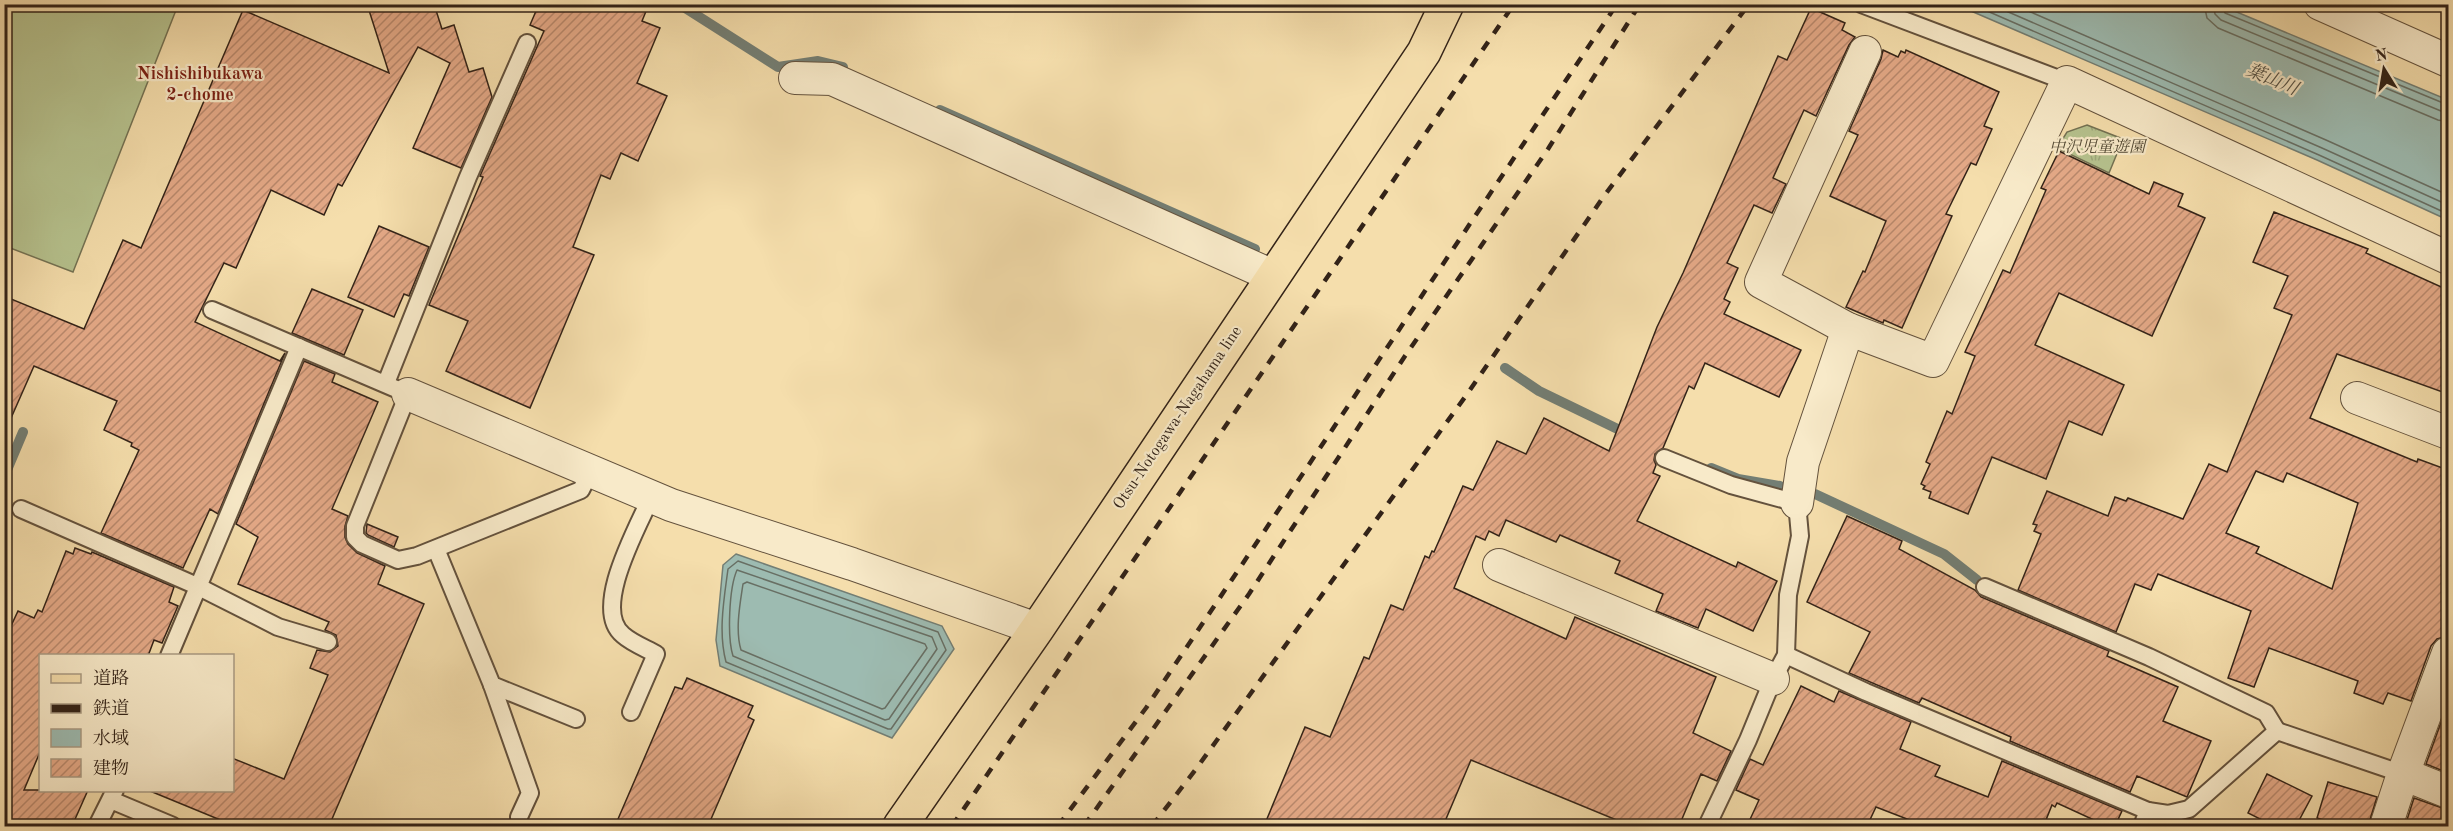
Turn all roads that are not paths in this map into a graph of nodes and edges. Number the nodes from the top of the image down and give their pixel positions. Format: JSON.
{"nodes":[{"id":1,"x":1447,"y":4,"type":"edge"},
{"id":2,"x":1861,"y":4,"type":"edge"},
{"id":3,"x":2320,"y":4,"type":"edge"},
{"id":4,"x":527,"y":43,"type":"dead end"},
{"id":5,"x":1865,"y":52,"type":"dead end"},
{"id":6,"x":2448,"y":61,"type":"edge"},
{"id":7,"x":795,"y":78,"type":"dead end"},
{"id":8,"x":2067,"y":82,"type":"junction"},
{"id":9,"x":2448,"y":258,"type":"edge"},
{"id":10,"x":1273,"y":276,"type":"junction"},
{"id":11,"x":212,"y":310,"type":"dead end"},
{"id":12,"x":1848,"y":329,"type":"junction"},
{"id":13,"x":299,"y":347,"type":"junction"},
{"id":14,"x":397,"y":388,"type":"junction"},
{"id":15,"x":2357,"y":398,"type":"dead end"},
{"id":16,"x":2448,"y":433,"type":"edge"},
{"id":17,"x":1664,"y":458,"type":"dead end"},
{"id":18,"x":590,"y":472,"type":"junction"},
{"id":19,"x":651,"y":497,"type":"junction"},
{"id":20,"x":1797,"y":503,"type":"junction"},
{"id":21,"x":21,"y":509,"type":"dead end"},
{"id":22,"x":436,"y":549,"type":"junction"},
{"id":23,"x":1499,"y":565,"type":"dead end"},
{"id":24,"x":197,"y":586,"type":"junction"},
{"id":25,"x":1986,"y":587,"type":"dead end"},
{"id":26,"x":1037,"y":628,"type":"junction"},
{"id":27,"x":328,"y":642,"type":"dead end"},
{"id":28,"x":2448,"y":653,"type":"edge"},
{"id":29,"x":170,"y":654,"type":"edge"},
{"id":30,"x":1779,"y":667,"type":"junction"},
{"id":31,"x":492,"y":685,"type":"junction"},
{"id":32,"x":631,"y":712,"type":"dead end"},
{"id":33,"x":576,"y":719,"type":"dead end"},
{"id":34,"x":2277,"y":731,"type":"junction"},
{"id":35,"x":2403,"y":774,"type":"junction"},
{"id":36,"x":2448,"y":792,"type":"edge"},
{"id":37,"x":113,"y":795,"type":"edge"},
{"id":38,"x":519,"y":817,"type":"dead end"},
{"id":39,"x":2145,"y":819,"type":"edge"},
{"id":40,"x":97,"y":826,"type":"edge"},
{"id":41,"x":173,"y":826,"type":"edge"},
{"id":42,"x":900,"y":826,"type":"edge"},
{"id":43,"x":1707,"y":826,"type":"edge"},
{"id":44,"x":2386,"y":826,"type":"edge"}],
"edges":[{"from":1,"to":10,"type":"main road","name":"Otsu-Notogawa-Nagahama line"},
{"from":2,"to":8,"type":"lane"},
{"from":3,"to":6,"type":"street"},
{"from":4,"to":14,"type":"lane"},
{"from":5,"to":12,"type":"street"},
{"from":7,"to":10,"type":"street"},
{"from":8,"to":9,"type":"street"},
{"from":8,"to":12,"type":"street"},
{"from":10,"to":26,"type":"main road","name":"Otsu-Notogawa-Nagahama line"},
{"from":11,"to":13,"type":"lane"},
{"from":12,"to":20,"type":"street"},
{"from":13,"to":14,"type":"lane"},
{"from":13,"to":24,"type":"lane"},
{"from":14,"to":18,"type":"street"},
{"from":14,"to":22,"type":"lane"},
{"from":15,"to":16,"type":"street"},
{"from":17,"to":20,"type":"lane"},
{"from":18,"to":19,"type":"street"},
{"from":18,"to":22,"type":"lane"},
{"from":19,"to":26,"type":"street"},
{"from":19,"to":32,"type":"lane"},
{"from":20,"to":30,"type":"lane"},
{"from":21,"to":24,"type":"lane"},
{"from":22,"to":31,"type":"lane"},
{"from":23,"to":30,"type":"street"},
{"from":24,"to":27,"type":"lane"},
{"from":24,"to":29,"type":"lane"},
{"from":25,"to":34,"type":"lane"},
{"from":26,"to":42,"type":"main road","name":"Otsu-Notogawa-Nagahama line"},
{"from":28,"to":35,"type":"street"},
{"from":30,"to":39,"type":"lane"},
{"from":30,"to":43,"type":"lane"},
{"from":31,"to":33,"type":"lane"},
{"from":31,"to":38,"type":"lane"},
{"from":34,"to":35,"type":"lane"},
{"from":34,"to":39,"type":"lane"},
{"from":35,"to":36,"type":"street"},
{"from":35,"to":44,"type":"street"},
{"from":37,"to":40,"type":"lane"},
{"from":37,"to":41,"type":"lane"}]}
